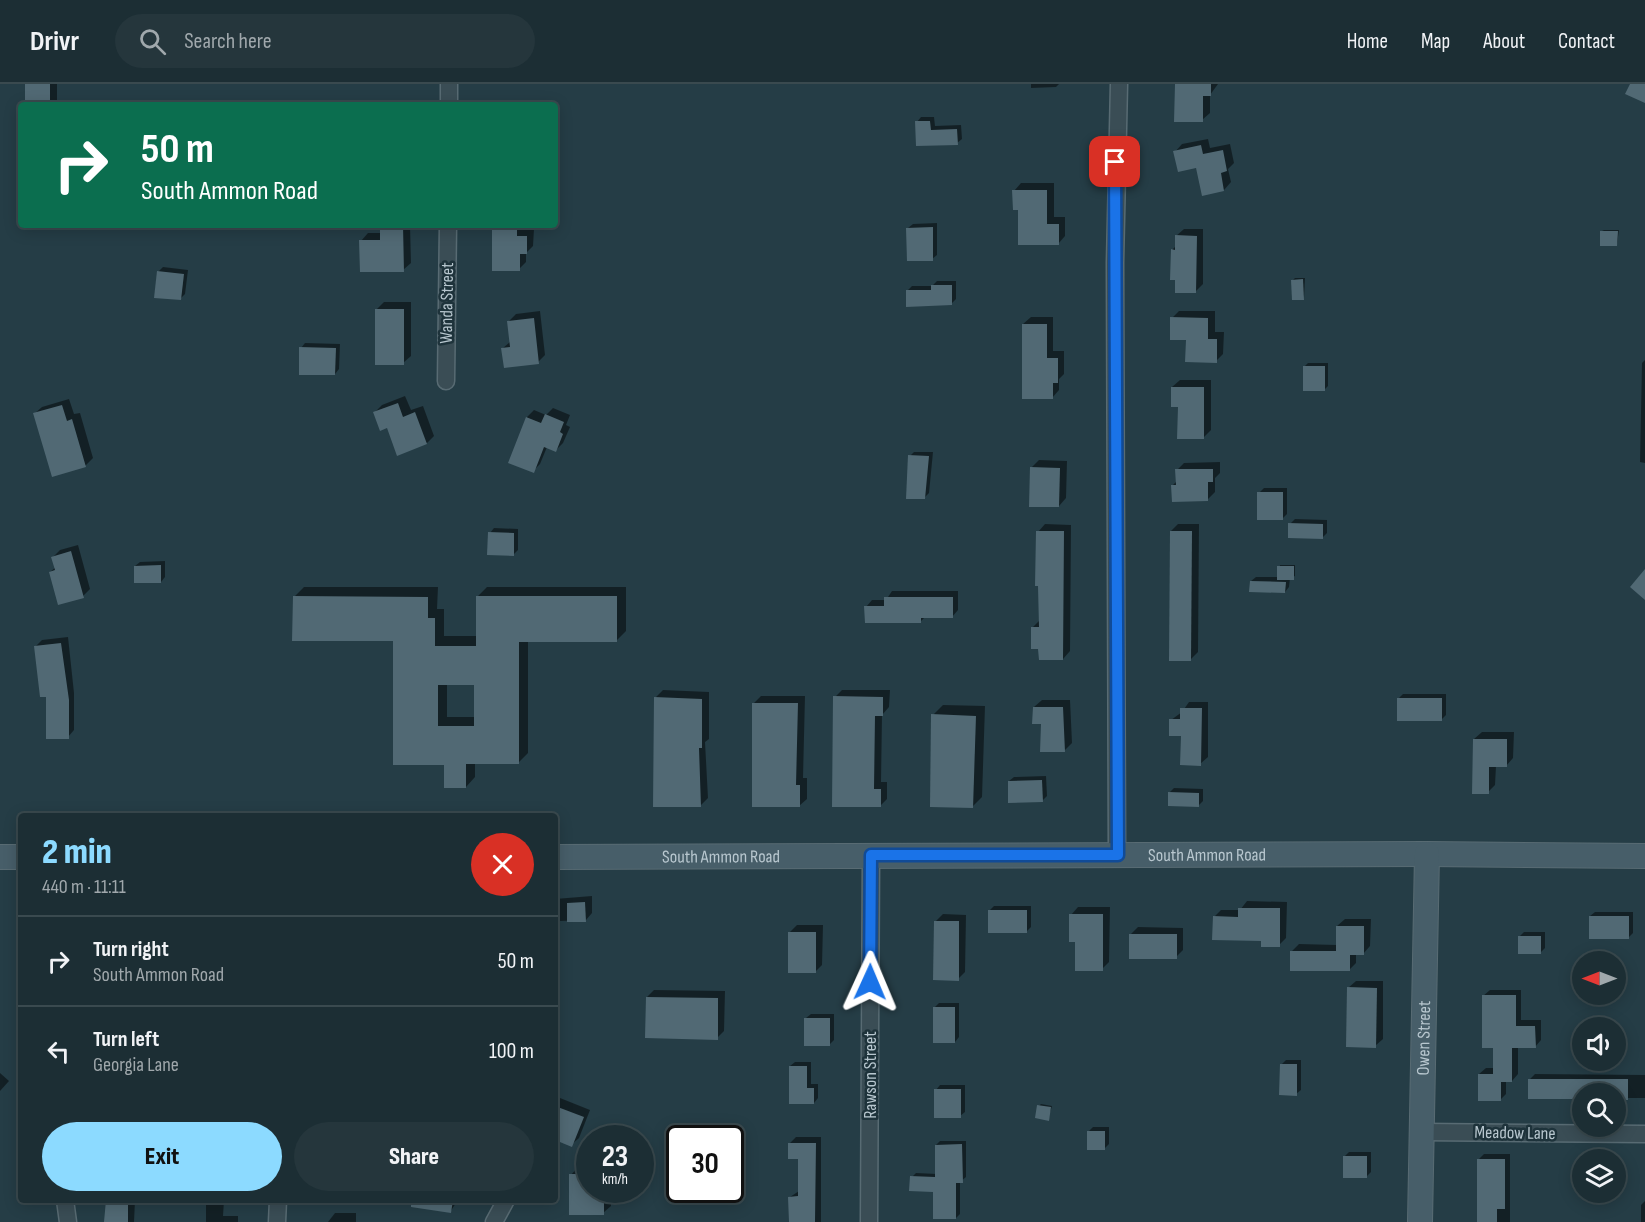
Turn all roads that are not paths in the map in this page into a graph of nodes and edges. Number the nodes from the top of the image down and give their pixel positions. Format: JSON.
{"nodes":[{"id":1,"x":449,"y":84,"type":"edge"},
{"id":2,"x":1119,"y":84,"type":"edge"},
{"id":3,"x":449,"y":102,"type":"edge"},
{"id":4,"x":448,"y":228,"type":"edge"},
{"id":5,"x":446,"y":381,"type":"dead end"},
{"id":6,"x":1427,"y":854,"type":"junction"},
{"id":7,"x":871,"y":855,"type":"junction"},
{"id":8,"x":1118,"y":855,"type":"junction"},
{"id":9,"x":18,"y":856,"type":"edge"},
{"id":10,"x":1645,"y":856,"type":"edge"},
{"id":11,"x":0,"y":857,"type":"edge"},
{"id":12,"x":558,"y":857,"type":"edge"},
{"id":13,"x":1422,"y":1132,"type":"junction"},
{"id":14,"x":1645,"y":1134,"type":"edge"},
{"id":15,"x":65,"y":1203,"type":"edge"},
{"id":16,"x":278,"y":1203,"type":"edge"},
{"id":17,"x":504,"y":1203,"type":"edge"},
{"id":18,"x":68,"y":1222,"type":"edge"},
{"id":19,"x":278,"y":1222,"type":"edge"},
{"id":20,"x":494,"y":1222,"type":"edge"},
{"id":21,"x":868,"y":1222,"type":"edge"},
{"id":22,"x":1420,"y":1222,"type":"edge"}],
"edges":[{"from":1,"to":3,"type":"street"},
{"from":2,"to":8,"type":"street"},
{"from":4,"to":5,"type":"street","name":"Wanda Street"},
{"from":6,"to":8,"type":"main road","name":"South Ammon Road"},
{"from":6,"to":10,"type":"main road","name":"South Ammon Road"},
{"from":6,"to":13,"type":"main road","name":"Owen Street"},
{"from":7,"to":8,"type":"main road","name":"South Ammon Road"},
{"from":7,"to":12,"type":"main road","name":"South Ammon Road"},
{"from":7,"to":21,"type":"street","name":"Rawson Street"},
{"from":9,"to":11,"type":"main road"},
{"from":13,"to":14,"type":"street","name":"Meadow Lane"},
{"from":13,"to":22,"type":"main road","name":"Owen Street"},
{"from":15,"to":18,"type":"street"},
{"from":16,"to":19,"type":"street"},
{"from":17,"to":20,"type":"street"}]}
